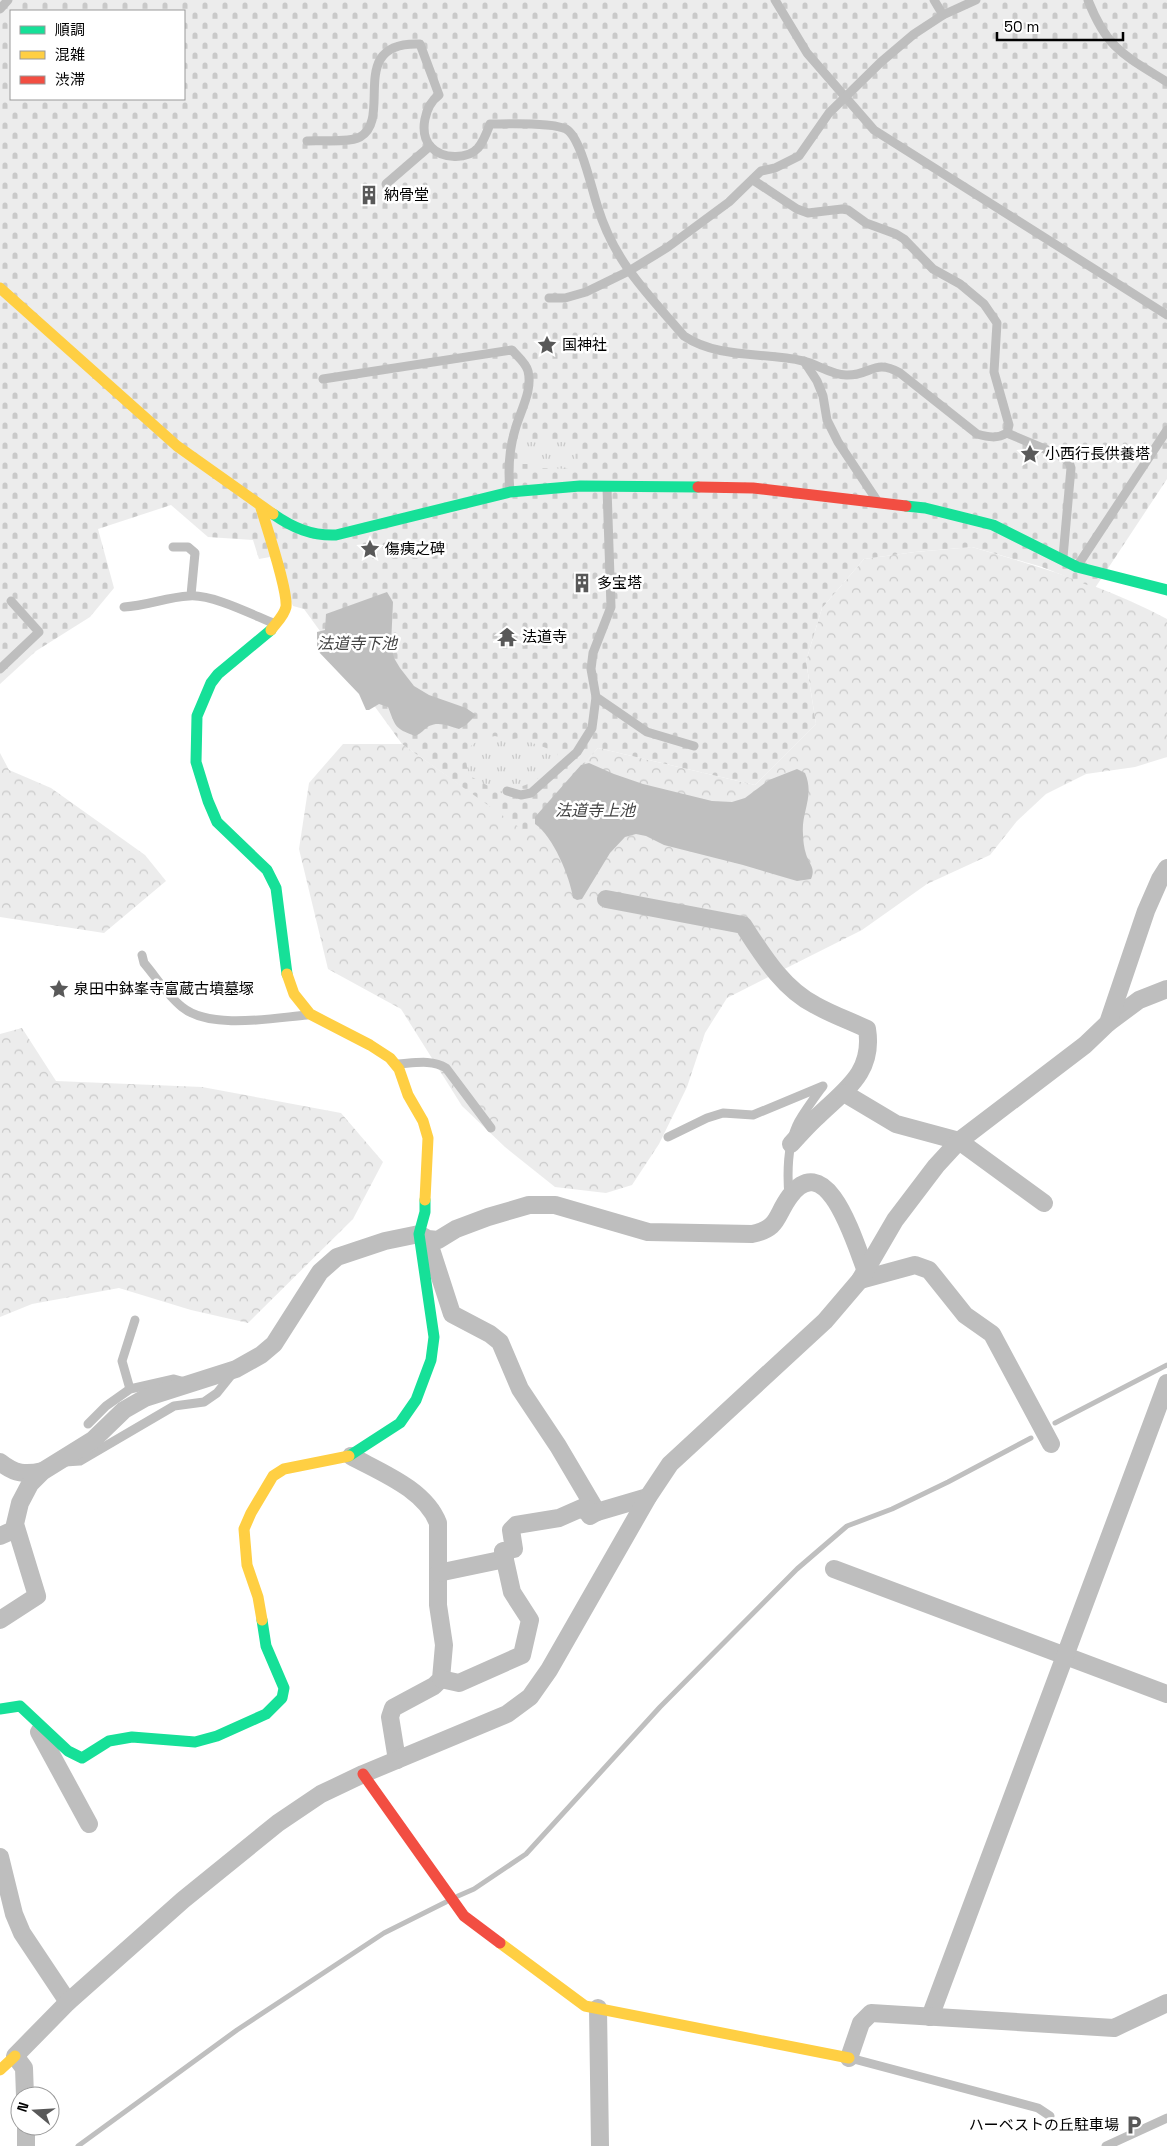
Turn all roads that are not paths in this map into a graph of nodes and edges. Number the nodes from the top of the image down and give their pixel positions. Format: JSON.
{"nodes":[{"id":1,"x":8,"y":0,"type":"edge"},
{"id":2,"x":775,"y":0,"type":"edge"},
{"id":3,"x":934,"y":0,"type":"edge"},
{"id":4,"x":976,"y":0,"type":"edge"},
{"id":5,"x":1088,"y":0,"type":"edge"},
{"id":6,"x":0,"y":9,"type":"edge"},
{"id":7,"x":943,"y":15,"type":"junction"},
{"id":8,"x":1167,"y":82,"type":"edge"},
{"id":9,"x":844,"y":96,"type":"junction"},
{"id":10,"x":307,"y":141,"type":"dead end"},
{"id":11,"x":430,"y":146,"type":"junction"},
{"id":12,"x":753,"y":180,"type":"junction"},
{"id":13,"x":386,"y":184,"type":"dead end"},
{"id":14,"x":628,"y":271,"type":"junction"},
{"id":15,"x":0,"y":288,"type":"edge"},
{"id":16,"x":549,"y":298,"type":"dead end"},
{"id":17,"x":1167,"y":315,"type":"edge"},
{"id":18,"x":804,"y":361,"type":"junction"},
{"id":19,"x":323,"y":379,"type":"dead end"},
{"id":20,"x":1167,"y":430,"type":"edge"},
{"id":21,"x":1007,"y":433,"type":"junction"},
{"id":22,"x":607,"y":486,"type":"junction"},
{"id":23,"x":510,"y":492,"type":"junction"},
{"id":24,"x":879,"y":503,"type":"junction"},
{"id":25,"x":261,"y":508,"type":"junction"},
{"id":26,"x":173,"y":547,"type":"dead end"},
{"id":27,"x":1062,"y":560,"type":"junction"},
{"id":28,"x":1077,"y":567,"type":"junction"},
{"id":29,"x":1167,"y":590,"type":"edge"},
{"id":30,"x":191,"y":595,"type":"junction"},
{"id":31,"x":11,"y":602,"type":"dead end"},
{"id":32,"x":124,"y":607,"type":"dead end"},
{"id":33,"x":276,"y":624,"type":"junction"},
{"id":34,"x":0,"y":669,"type":"edge"},
{"id":35,"x":596,"y":697,"type":"junction"},
{"id":36,"x":694,"y":746,"type":"dead end"},
{"id":37,"x":507,"y":791,"type":"dead end"},
{"id":38,"x":1167,"y":868,"type":"edge"},
{"id":39,"x":606,"y":899,"type":"dead end"},
{"id":40,"x":142,"y":955,"type":"dead end"},
{"id":41,"x":1167,"y":988,"type":"edge"},
{"id":42,"x":310,"y":1014,"type":"junction"},
{"id":43,"x":1108,"y":1023,"type":"junction"},
{"id":44,"x":396,"y":1065,"type":"junction"},
{"id":45,"x":844,"y":1093,"type":"junction"},
{"id":46,"x":491,"y":1128,"type":"dead end"},
{"id":47,"x":668,"y":1137,"type":"dead end"},
{"id":48,"x":959,"y":1142,"type":"junction"},
{"id":49,"x":791,"y":1144,"type":"junction"},
{"id":50,"x":789,"y":1197,"type":"junction"},
{"id":51,"x":1044,"y":1203,"type":"dead end"},
{"id":52,"x":424,"y":1237,"type":"junction"},
{"id":53,"x":863,"y":1276,"type":"junction"},
{"id":54,"x":135,"y":1320,"type":"dead end"},
{"id":55,"x":236,"y":1369,"type":"junction"},
{"id":56,"x":187,"y":1383,"type":"junction"},
{"id":57,"x":1166,"y":1383,"type":"edge"},
{"id":58,"x":130,"y":1389,"type":"junction"},
{"id":59,"x":88,"y":1424,"type":"dead end"},
{"id":60,"x":1051,"y":1444,"type":"dead end"},
{"id":61,"x":351,"y":1456,"type":"junction"},
{"id":62,"x":0,"y":1462,"type":"edge"},
{"id":63,"x":50,"y":1467,"type":"junction"},
{"id":64,"x":648,"y":1497,"type":"junction"},
{"id":65,"x":597,"y":1512,"type":"junction"},
{"id":66,"x":16,"y":1528,"type":"junction"},
{"id":67,"x":0,"y":1536,"type":"edge"},
{"id":68,"x":505,"y":1559,"type":"junction"},
{"id":69,"x":834,"y":1569,"type":"dead end"},
{"id":70,"x":438,"y":1573,"type":"junction"},
{"id":71,"x":0,"y":1620,"type":"edge"},
{"id":72,"x":1065,"y":1656,"type":"junction"},
{"id":73,"x":441,"y":1679,"type":"junction"},
{"id":74,"x":1167,"y":1694,"type":"edge"},
{"id":75,"x":0,"y":1709,"type":"edge"},
{"id":76,"x":30,"y":1715,"type":"junction"},
{"id":77,"x":397,"y":1760,"type":"junction"},
{"id":78,"x":363,"y":1774,"type":"junction"},
{"id":79,"x":89,"y":1824,"type":"dead end"},
{"id":80,"x":0,"y":1856,"type":"edge"},
{"id":81,"x":68,"y":2002,"type":"junction"},
{"id":82,"x":1167,"y":2003,"type":"edge"},
{"id":83,"x":598,"y":2008,"type":"junction"},
{"id":84,"x":930,"y":2017,"type":"junction"},
{"id":85,"x":15,"y":2056,"type":"junction"},
{"id":86,"x":849,"y":2058,"type":"junction"},
{"id":87,"x":0,"y":2070,"type":"edge"},
{"id":88,"x":25,"y":2086,"type":"edge"},
{"id":89,"x":1050,"y":2116,"type":"dead end"},
{"id":90,"x":1167,"y":2118,"type":"edge"},
{"id":91,"x":600,"y":2146,"type":"edge"},
{"id":92,"x":1106,"y":2146,"type":"edge"}],
"edges":[{"from":1,"to":6,"type":"lane"},
{"from":2,"to":9,"type":"lane"},
{"from":3,"to":7,"type":"lane"},
{"from":4,"to":7,"type":"lane"},
{"from":5,"to":8,"type":"lane"},
{"from":7,"to":9,"type":"lane"},
{"from":9,"to":12,"type":"lane"},
{"from":9,"to":17,"type":"lane"},
{"from":10,"to":11,"type":"lane"},
{"from":11,"to":13,"type":"lane"},
{"from":11,"to":14,"type":"lane"},
{"from":12,"to":14,"type":"lane"},
{"from":12,"to":21,"type":"lane"},
{"from":14,"to":16,"type":"lane"},
{"from":14,"to":18,"type":"lane"},
{"from":15,"to":25,"type":"street"},
{"from":18,"to":21,"type":"lane"},
{"from":18,"to":24,"type":"lane"},
{"from":19,"to":23,"type":"lane"},
{"from":20,"to":28,"type":"lane"},
{"from":21,"to":27,"type":"lane"},
{"from":22,"to":23,"type":"street"},
{"from":22,"to":24,"type":"street"},
{"from":22,"to":35,"type":"lane"},
{"from":23,"to":25,"type":"street"},
{"from":24,"to":27,"type":"street"},
{"from":25,"to":33,"type":"street"},
{"from":26,"to":30,"type":"lane"},
{"from":27,"to":28,"type":"street"},
{"from":28,"to":29,"type":"street"},
{"from":30,"to":32,"type":"lane"},
{"from":30,"to":33,"type":"lane"},
{"from":31,"to":34,"type":"lane"},
{"from":33,"to":42,"type":"street"},
{"from":35,"to":36,"type":"lane"},
{"from":35,"to":37,"type":"lane"},
{"from":38,"to":43,"type":"street"},
{"from":39,"to":45,"type":"street"},
{"from":40,"to":42,"type":"lane"},
{"from":41,"to":43,"type":"street"},
{"from":42,"to":44,"type":"street"},
{"from":43,"to":48,"type":"street"},
{"from":44,"to":46,"type":"lane"},
{"from":44,"to":52,"type":"street"},
{"from":45,"to":48,"type":"street"},
{"from":45,"to":49,"type":"street"},
{"from":47,"to":49,"type":"lane"},
{"from":48,"to":51,"type":"street"},
{"from":48,"to":53,"type":"street"},
{"from":49,"to":50,"type":"lane"},
{"from":50,"to":52,"type":"street"},
{"from":50,"to":53,"type":"street"},
{"from":52,"to":55,"type":"street"},
{"from":52,"to":61,"type":"street"},
{"from":52,"to":65,"type":"street"},
{"from":53,"to":60,"type":"street"},
{"from":53,"to":64,"type":"street"},
{"from":54,"to":58,"type":"lane"},
{"from":55,"to":56,"type":"street"},
{"from":55,"to":63,"type":"lane"},
{"from":56,"to":58,"type":"lane"},
{"from":56,"to":63,"type":"street"},
{"from":57,"to":72,"type":"street"},
{"from":58,"to":59,"type":"lane"},
{"from":61,"to":70,"type":"street"},
{"from":61,"to":76,"type":"street"},
{"from":62,"to":63,"type":"street"},
{"from":63,"to":66,"type":"street"},
{"from":64,"to":65,"type":"street"},
{"from":64,"to":77,"type":"street"},
{"from":65,"to":68,"type":"street"},
{"from":66,"to":67,"type":"street"},
{"from":66,"to":71,"type":"street"},
{"from":68,"to":70,"type":"street"},
{"from":68,"to":73,"type":"street"},
{"from":69,"to":72,"type":"street"},
{"from":70,"to":73,"type":"street"},
{"from":72,"to":74,"type":"street"},
{"from":72,"to":84,"type":"street"},
{"from":73,"to":77,"type":"street"},
{"from":75,"to":76,"type":"street"},
{"from":76,"to":79,"type":"street"},
{"from":77,"to":78,"type":"street"},
{"from":78,"to":81,"type":"street"},
{"from":78,"to":83,"type":"street"},
{"from":80,"to":81,"type":"street"},
{"from":81,"to":85,"type":"street"},
{"from":82,"to":84,"type":"street"},
{"from":83,"to":86,"type":"street"},
{"from":83,"to":91,"type":"street"},
{"from":84,"to":86,"type":"street"},
{"from":85,"to":87,"type":"street"},
{"from":85,"to":88,"type":"street"},
{"from":86,"to":89,"type":"lane"},
{"from":90,"to":92,"type":"lane"}]}
